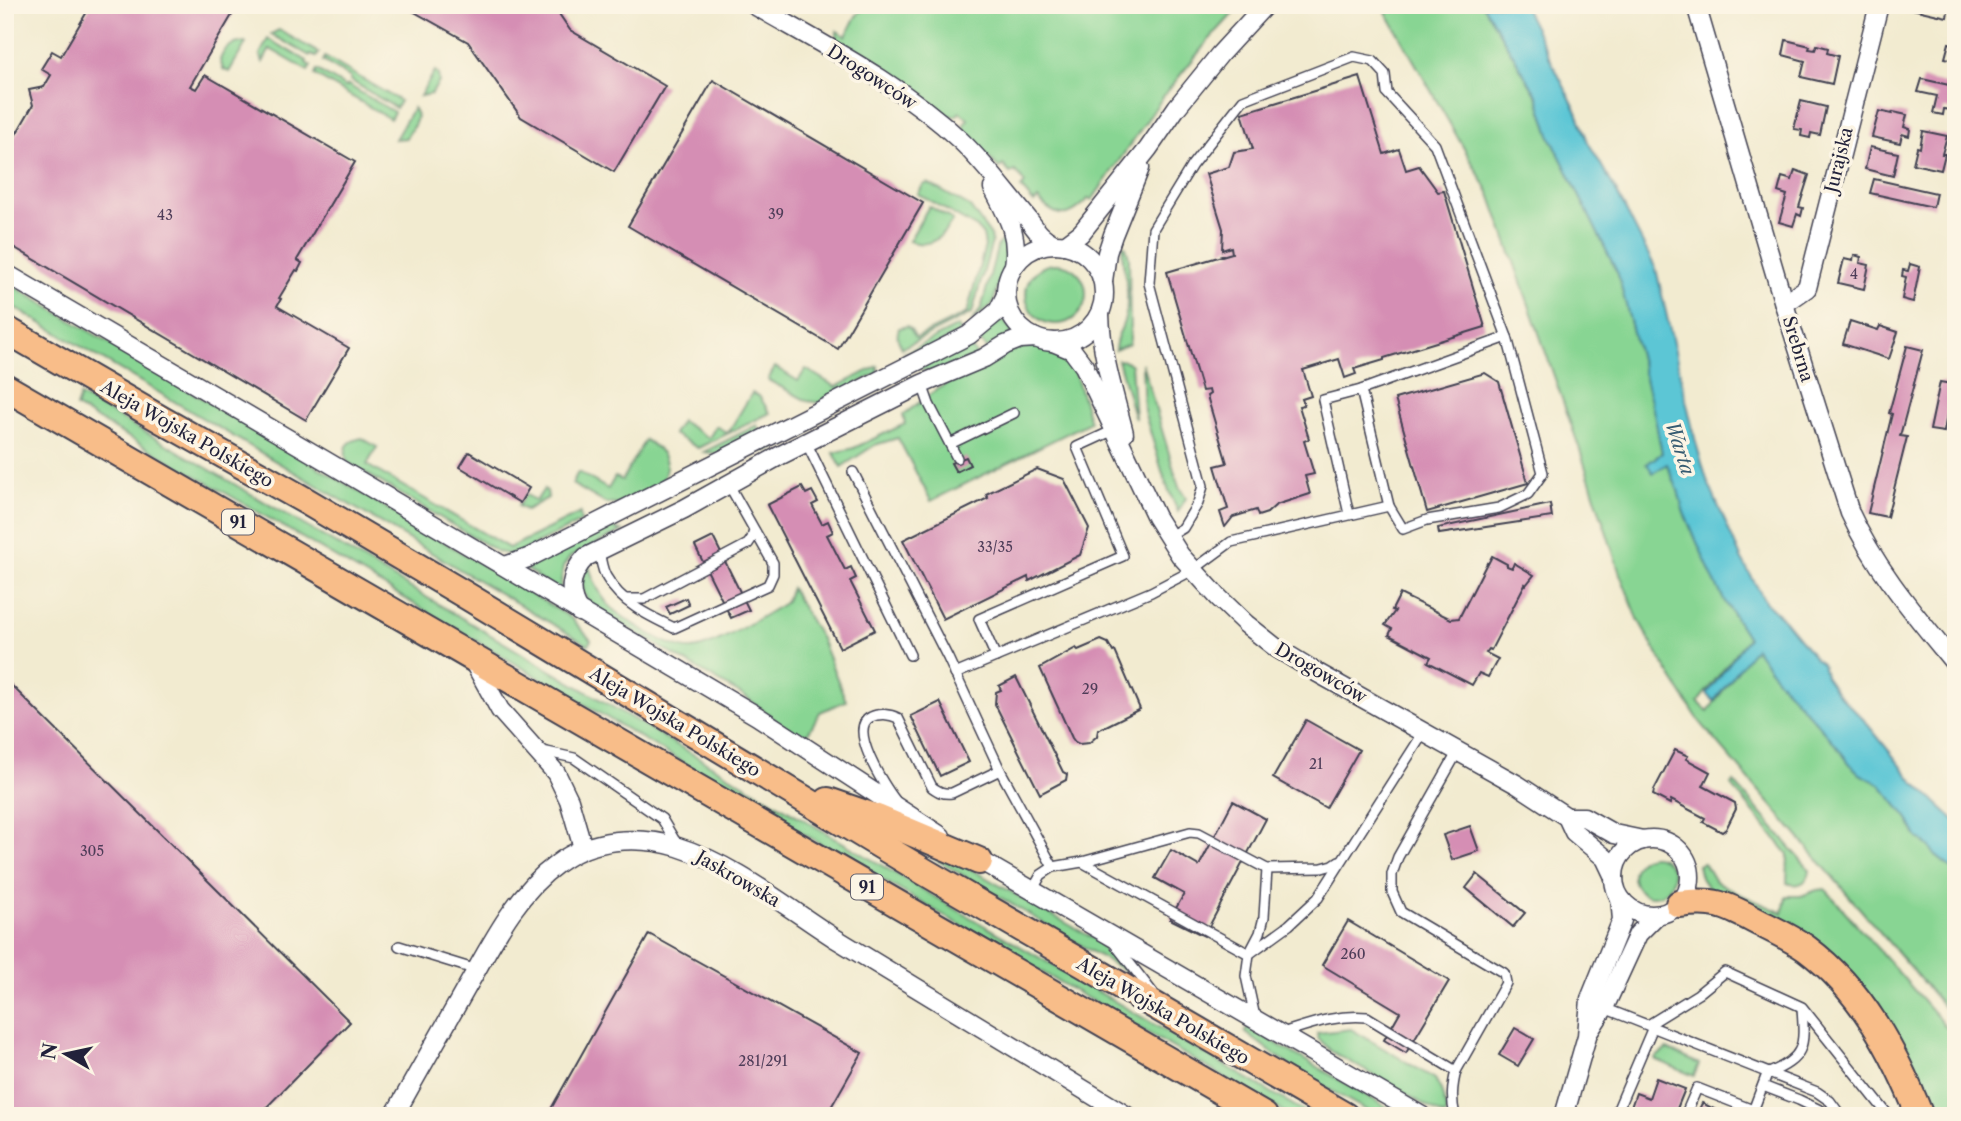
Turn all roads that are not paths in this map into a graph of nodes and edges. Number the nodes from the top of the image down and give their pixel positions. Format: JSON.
{"nodes":[{"id":1,"x":10,"y":5,"type":"edge"},
{"id":2,"x":754,"y":5,"type":"edge"},
{"id":3,"x":1265,"y":5,"type":"edge"},
{"id":4,"x":1696,"y":5,"type":"edge"},
{"id":5,"x":1879,"y":5,"type":"edge"},
{"id":6,"x":5,"y":13,"type":"edge"},
{"id":7,"x":1148,"y":149,"type":"junction"},
{"id":8,"x":981,"y":163,"type":"junction"},
{"id":9,"x":1059,"y":244,"type":"junction"},
{"id":10,"x":1014,"y":266,"type":"junction"},
{"id":11,"x":5,"y":273,"type":"edge"},
{"id":12,"x":1103,"y":281,"type":"junction"},
{"id":13,"x":1006,"y":295,"type":"junction"},
{"id":14,"x":1784,"y":304,"type":"junction"},
{"id":15,"x":1100,"y":314,"type":"junction"},
{"id":16,"x":5,"y":329,"type":"edge"},
{"id":17,"x":1507,"y":337,"type":"junction"},
{"id":18,"x":1045,"y":340,"type":"junction"},
{"id":19,"x":922,"y":384,"type":"junction"},
{"id":20,"x":5,"y":387,"type":"edge"},
{"id":21,"x":1361,"y":390,"type":"junction"},
{"id":22,"x":1014,"y":413,"type":"dead end"},
{"id":23,"x":1114,"y":430,"type":"junction"},
{"id":24,"x":806,"y":442,"type":"junction"},
{"id":25,"x":950,"y":444,"type":"junction"},
{"id":26,"x":957,"y":458,"type":"dead end"},
{"id":27,"x":1132,"y":467,"type":"junction"},
{"id":28,"x":853,"y":472,"type":"dead end"},
{"id":29,"x":729,"y":485,"type":"junction"},
{"id":30,"x":1389,"y":506,"type":"junction"},
{"id":31,"x":1349,"y":514,"type":"junction"},
{"id":32,"x":754,"y":530,"type":"junction"},
{"id":33,"x":1168,"y":537,"type":"junction"},
{"id":34,"x":599,"y":551,"type":"junction"},
{"id":35,"x":505,"y":566,"type":"junction"},
{"id":36,"x":1193,"y":570,"type":"junction"},
{"id":37,"x":624,"y":599,"type":"junction"},
{"id":38,"x":579,"y":612,"type":"junction"},
{"id":39,"x":910,"y":654,"type":"dead end"},
{"id":40,"x":470,"y":656,"type":"junction"},
{"id":41,"x":996,"y":657,"type":"junction"},
{"id":42,"x":1956,"y":665,"type":"edge"},
{"id":43,"x":955,"y":674,"type":"junction"},
{"id":44,"x":1424,"y":732,"type":"junction"},
{"id":45,"x":537,"y":750,"type":"junction"},
{"id":46,"x":1458,"y":751,"type":"junction"},
{"id":47,"x":1000,"y":770,"type":"junction"},
{"id":48,"x":775,"y":782,"type":"junction"},
{"id":49,"x":903,"y":810,"type":"junction"},
{"id":50,"x":1567,"y":817,"type":"junction"},
{"id":51,"x":1643,"y":840,"type":"junction"},
{"id":52,"x":583,"y":848,"type":"junction"},
{"id":53,"x":678,"y":848,"type":"junction"},
{"id":54,"x":1343,"y":858,"type":"junction"},
{"id":55,"x":979,"y":861,"type":"junction"},
{"id":56,"x":1082,"y":862,"type":"junction"},
{"id":57,"x":1053,"y":867,"type":"junction"},
{"id":58,"x":1267,"y":869,"type":"junction"},
{"id":59,"x":1614,"y":877,"type":"junction"},
{"id":60,"x":1032,"y":891,"type":"junction"},
{"id":61,"x":1620,"y":898,"type":"junction"},
{"id":62,"x":1668,"y":909,"type":"junction"},
{"id":63,"x":1108,"y":934,"type":"junction"},
{"id":64,"x":399,"y":946,"type":"dead end"},
{"id":65,"x":1249,"y":954,"type":"junction"},
{"id":66,"x":477,"y":970,"type":"junction"},
{"id":67,"x":1801,"y":1007,"type":"junction"},
{"id":68,"x":1604,"y":1008,"type":"junction"},
{"id":69,"x":1168,"y":1014,"type":"junction"},
{"id":70,"x":1256,"y":1019,"type":"junction"},
{"id":71,"x":1651,"y":1026,"type":"junction"},
{"id":72,"x":1280,"y":1033,"type":"junction"},
{"id":73,"x":1587,"y":1036,"type":"junction"},
{"id":74,"x":1456,"y":1071,"type":"junction"},
{"id":75,"x":1770,"y":1075,"type":"junction"},
{"id":76,"x":1763,"y":1086,"type":"junction"},
{"id":77,"x":1752,"y":1113,"type":"edge"},
{"id":78,"x":394,"y":1116,"type":"edge"},
{"id":79,"x":1127,"y":1116,"type":"edge"},
{"id":80,"x":1264,"y":1116,"type":"edge"},
{"id":81,"x":1345,"y":1116,"type":"edge"},
{"id":82,"x":1422,"y":1116,"type":"edge"},
{"id":83,"x":1455,"y":1116,"type":"edge"},
{"id":84,"x":1564,"y":1116,"type":"edge"},
{"id":85,"x":1615,"y":1116,"type":"edge"},
{"id":86,"x":1685,"y":1116,"type":"edge"},
{"id":87,"x":1827,"y":1116,"type":"edge"},
{"id":88,"x":1840,"y":1116,"type":"edge"},
{"id":89,"x":1889,"y":1116,"type":"edge"},
{"id":90,"x":1920,"y":1116,"type":"edge"}],
"edges":[{"from":1,"to":6,"type":"lane"},
{"from":2,"to":8,"type":"street","name":"Drogowców"},
{"from":3,"to":7,"type":"street"},
{"from":4,"to":14,"type":"street","name":"Srebrna"},
{"from":5,"to":14,"type":"street","name":"Jurajska"},
{"from":7,"to":9,"type":"street"},
{"from":7,"to":12,"type":"street"},
{"from":8,"to":9,"type":"street","name":"Drogowców"},
{"from":8,"to":10,"type":"street","name":"Drogowców"},
{"from":9,"to":10,"type":"street"},
{"from":9,"to":12,"type":"street"},
{"from":10,"to":13,"type":"street"},
{"from":11,"to":35,"type":"street"},
{"from":12,"to":15,"type":"street"},
{"from":13,"to":18,"type":"street"},
{"from":13,"to":35,"type":"street"},
{"from":14,"to":42,"type":"street","name":"Srebrna"},
{"from":15,"to":18,"type":"street"},
{"from":15,"to":27,"type":"street","name":"Drogowców"},
{"from":16,"to":48,"type":"main road","name":"Aleja Wojska Polskiego","number":"91"},
{"from":17,"to":21,"type":"lane"},
{"from":17,"to":30,"type":"lane"},
{"from":17,"to":33,"type":"lane"},
{"from":18,"to":19,"type":"street"},
{"from":18,"to":23,"type":"street","name":"Drogowców"},
{"from":19,"to":24,"type":"street"},
{"from":19,"to":25,"type":"lane"},
{"from":20,"to":40,"type":"main road","number":"91"},
{"from":21,"to":30,"type":"lane"},
{"from":21,"to":31,"type":"lane"},
{"from":22,"to":25,"type":"lane"},
{"from":23,"to":27,"type":"street","name":"Drogowców"},
{"from":23,"to":41,"type":"lane"},
{"from":24,"to":29,"type":"street"},
{"from":24,"to":39,"type":"lane"},
{"from":25,"to":26,"type":"lane"},
{"from":27,"to":33,"type":"street","name":"Drogowców"},
{"from":28,"to":43,"type":"lane"},
{"from":29,"to":32,"type":"lane"},
{"from":29,"to":34,"type":"street"},
{"from":30,"to":31,"type":"lane"},
{"from":31,"to":36,"type":"lane"},
{"from":32,"to":37,"type":"lane"},
{"from":32,"to":37,"type":"lane"},
{"from":33,"to":36,"type":"street","name":"Drogowców"},
{"from":34,"to":37,"type":"lane"},
{"from":34,"to":38,"type":"street"},
{"from":35,"to":38,"type":"street"},
{"from":36,"to":41,"type":"lane"},
{"from":36,"to":44,"type":"street","name":"Drogowców"},
{"from":38,"to":49,"type":"street"},
{"from":40,"to":45,"type":"street"},
{"from":40,"to":80,"type":"main road","number":"91"},
{"from":41,"to":43,"type":"lane"},
{"from":43,"to":47,"type":"lane"},
{"from":44,"to":46,"type":"street","name":"Drogowców"},
{"from":44,"to":54,"type":"lane"},
{"from":45,"to":52,"type":"street"},
{"from":45,"to":53,"type":"lane"},
{"from":46,"to":50,"type":"street","name":"Drogowców"},
{"from":46,"to":74,"type":"lane"},
{"from":47,"to":49,"type":"lane"},
{"from":47,"to":57,"type":"lane"},
{"from":48,"to":55,"type":"main road"},
{"from":48,"to":69,"type":"main road","name":"Aleja Wojska Polskiego","number":"91"},
{"from":49,"to":55,"type":"street"},
{"from":50,"to":51,"type":"street","name":"Drogowców"},
{"from":50,"to":59,"type":"street","name":"Drogowców"},
{"from":51,"to":59,"type":"street"},
{"from":51,"to":62,"type":"street"},
{"from":52,"to":53,"type":"street","name":"Jaskrowska"},
{"from":52,"to":66,"type":"street","name":"Jaskrowska"},
{"from":53,"to":79,"type":"street","name":"Jaskrowska"},
{"from":54,"to":58,"type":"lane"},
{"from":54,"to":65,"type":"lane"},
{"from":55,"to":60,"type":"street"},
{"from":56,"to":57,"type":"lane"},
{"from":56,"to":58,"type":"lane"},
{"from":56,"to":65,"type":"lane"},
{"from":57,"to":60,"type":"lane"},
{"from":58,"to":65,"type":"lane"},
{"from":59,"to":61,"type":"street"},
{"from":60,"to":63,"type":"street"},
{"from":61,"to":62,"type":"street"},
{"from":61,"to":73,"type":"street"},
{"from":62,"to":68,"type":"street"},
{"from":62,"to":90,"type":"main road"},
{"from":63,"to":69,"type":"lane"},
{"from":63,"to":70,"type":"street"},
{"from":64,"to":66,"type":"lane"},
{"from":65,"to":70,"type":"lane"},
{"from":66,"to":78,"type":"street","name":"Jaskrowska"},
{"from":67,"to":71,"type":"lane"},
{"from":67,"to":75,"type":"lane"},
{"from":67,"to":89,"type":"lane"},
{"from":68,"to":71,"type":"lane"},
{"from":68,"to":73,"type":"street"},
{"from":69,"to":81,"type":"main road","name":"Aleja Wojska Polskiego","number":"91"},
{"from":70,"to":72,"type":"street"},
{"from":71,"to":75,"type":"lane"},
{"from":71,"to":85,"type":"lane"},
{"from":72,"to":74,"type":"lane"},
{"from":72,"to":82,"type":"street"},
{"from":73,"to":84,"type":"street"},
{"from":74,"to":83,"type":"lane"},
{"from":75,"to":76,"type":"lane"},
{"from":75,"to":88,"type":"lane"},
{"from":76,"to":77,"type":"lane"},
{"from":76,"to":87,"type":"lane"},
{"from":77,"to":86,"type":"lane"}]}
